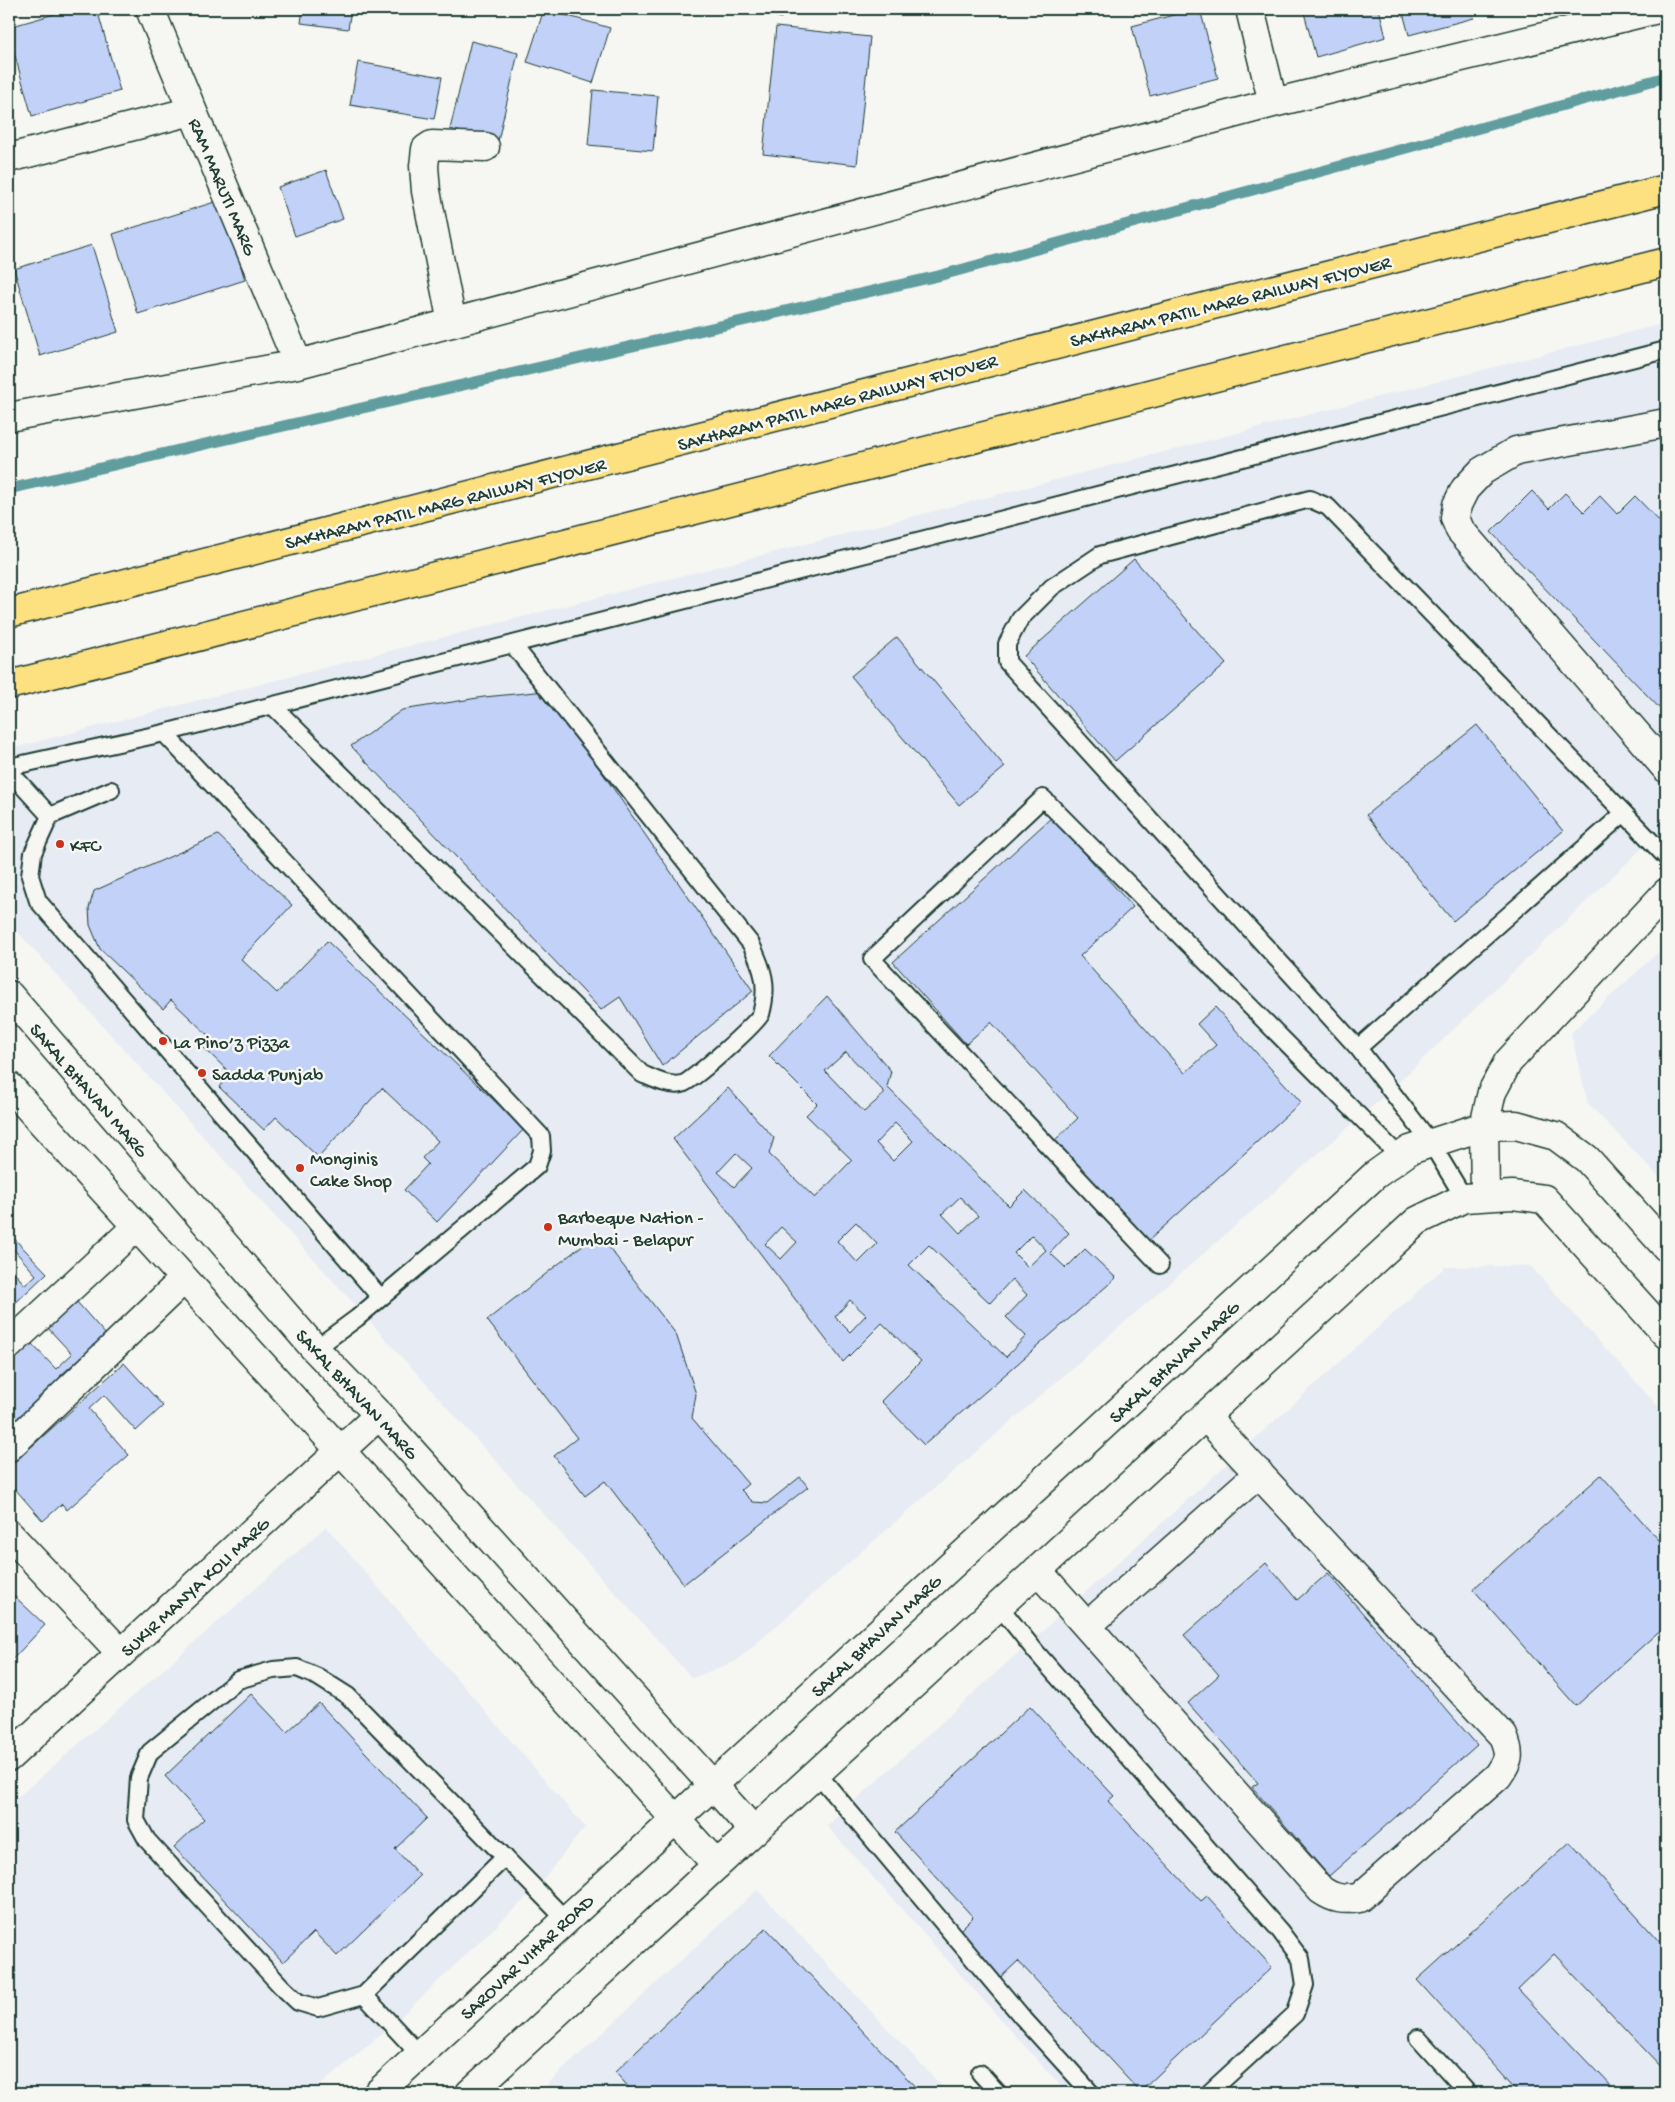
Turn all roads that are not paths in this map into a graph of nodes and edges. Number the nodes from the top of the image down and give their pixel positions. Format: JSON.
{"nodes":[{"id":1,"x":150,"y":9,"type":"edge"},
{"id":2,"x":1250,"y":9,"type":"edge"},
{"id":3,"x":1658,"y":9,"type":"edge"},
{"id":4,"x":1273,"y":103,"type":"junction"},
{"id":5,"x":192,"y":111,"type":"junction"},
{"id":6,"x":485,"y":147,"type":"dead end"},
{"id":7,"x":9,"y":158,"type":"edge"},
{"id":8,"x":1666,"y":189,"type":"edge"},
{"id":9,"x":1666,"y":262,"type":"edge"},
{"id":10,"x":452,"y":323,"type":"junction"},
{"id":11,"x":1666,"y":350,"type":"edge"},
{"id":12,"x":298,"y":364,"type":"junction"},
{"id":13,"x":9,"y":417,"type":"edge"},
{"id":14,"x":1666,"y":423,"type":"edge"},
{"id":15,"x":9,"y":613,"type":"edge"},
{"id":16,"x":513,"y":645,"type":"junction"},
{"id":17,"x":12,"y":684,"type":"edge"},
{"id":18,"x":273,"y":706,"type":"junction"},
{"id":19,"x":164,"y":733,"type":"junction"},
{"id":20,"x":1666,"y":768,"type":"edge"},
{"id":21,"x":9,"y":769,"type":"edge"},
{"id":22,"x":110,"y":790,"type":"dead end"},
{"id":23,"x":1624,"y":813,"type":"junction"},
{"id":24,"x":50,"y":816,"type":"junction"},
{"id":25,"x":1666,"y":857,"type":"edge"},
{"id":26,"x":1666,"y":893,"type":"edge"},
{"id":27,"x":9,"y":996,"type":"edge"},
{"id":28,"x":1358,"y":1048,"type":"junction"},
{"id":29,"x":9,"y":1086,"type":"edge"},
{"id":30,"x":1484,"y":1126,"type":"junction"},
{"id":31,"x":1431,"y":1143,"type":"junction"},
{"id":32,"x":1400,"y":1157,"type":"junction"},
{"id":33,"x":1474,"y":1197,"type":"junction"},
{"id":34,"x":131,"y":1221,"type":"junction"},
{"id":35,"x":1666,"y":1247,"type":"edge"},
{"id":36,"x":1160,"y":1265,"type":"dead end"},
{"id":37,"x":184,"y":1279,"type":"junction"},
{"id":38,"x":380,"y":1298,"type":"junction"},
{"id":39,"x":9,"y":1325,"type":"edge"},
{"id":40,"x":1666,"y":1334,"type":"edge"},
{"id":41,"x":9,"y":1345,"type":"edge"},
{"id":42,"x":315,"y":1349,"type":"junction"},
{"id":43,"x":379,"y":1415,"type":"junction"},
{"id":44,"x":1205,"y":1416,"type":"junction"},
{"id":45,"x":9,"y":1447,"type":"edge"},
{"id":46,"x":340,"y":1451,"type":"junction"},
{"id":47,"x":1259,"y":1473,"type":"junction"},
{"id":48,"x":9,"y":1534,"type":"edge"},
{"id":49,"x":1037,"y":1570,"type":"junction"},
{"id":50,"x":999,"y":1606,"type":"junction"},
{"id":51,"x":1087,"y":1626,"type":"junction"},
{"id":52,"x":121,"y":1653,"type":"junction"},
{"id":53,"x":9,"y":1757,"type":"edge"},
{"id":54,"x":817,"y":1773,"type":"junction"},
{"id":55,"x":713,"y":1785,"type":"junction"},
{"id":56,"x":675,"y":1820,"type":"junction"},
{"id":57,"x":754,"y":1831,"type":"junction"},
{"id":58,"x":505,"y":1858,"type":"junction"},
{"id":59,"x":717,"y":1865,"type":"junction"},
{"id":60,"x":566,"y":1920,"type":"junction"},
{"id":61,"x":364,"y":1995,"type":"junction"},
{"id":62,"x":1418,"y":2038,"type":"dead end"},
{"id":63,"x":420,"y":2055,"type":"junction"},
{"id":64,"x":980,"y":2073,"type":"dead end"},
{"id":65,"x":378,"y":2093,"type":"edge"},
{"id":66,"x":470,"y":2093,"type":"edge"},
{"id":67,"x":998,"y":2093,"type":"edge"},
{"id":68,"x":1091,"y":2093,"type":"edge"},
{"id":69,"x":1209,"y":2093,"type":"edge"},
{"id":70,"x":1468,"y":2093,"type":"edge"}],
"edges":[{"from":1,"to":5,"type":"street","name":"RAM MARUTI MARG"},
{"from":2,"to":4,"type":"street"},
{"from":3,"to":4,"type":"street"},
{"from":4,"to":10,"type":"street"},
{"from":5,"to":7,"type":"street"},
{"from":5,"to":12,"type":"street","name":"RAM MARUTI MARG"},
{"from":6,"to":10,"type":"street"},
{"from":8,"to":15,"type":"main road","name":"SAKHARAM PATIL MARG RAILWAY FLYOVER"},
{"from":9,"to":17,"type":"main road"},
{"from":10,"to":12,"type":"street"},
{"from":11,"to":16,"type":"lane"},
{"from":12,"to":13,"type":"street"},
{"from":14,"to":20,"type":"street"},
{"from":16,"to":18,"type":"lane"},
{"from":16,"to":18,"type":"lane"},
{"from":18,"to":19,"type":"lane"},
{"from":19,"to":21,"type":"lane"},
{"from":19,"to":38,"type":"lane"},
{"from":21,"to":24,"type":"lane"},
{"from":22,"to":24,"type":"lane"},
{"from":23,"to":25,"type":"lane"},
{"from":23,"to":28,"type":"lane"},
{"from":23,"to":28,"type":"lane"},
{"from":24,"to":38,"type":"lane"},
{"from":26,"to":30,"type":"street"},
{"from":27,"to":42,"type":"street","name":"SAKAL BHAVAN MARG"},
{"from":28,"to":31,"type":"lane"},
{"from":29,"to":34,"type":"street"},
{"from":30,"to":31,"type":"street","name":"SAKAL BHAVAN MARG"},
{"from":30,"to":33,"type":"street"},
{"from":30,"to":35,"type":"street","name":"SAKAL BHAVAN MARG"},
{"from":31,"to":32,"type":"street","name":"SAKAL BHAVAN MARG"},
{"from":31,"to":33,"type":"lane"},
{"from":32,"to":36,"type":"lane"},
{"from":32,"to":55,"type":"street","name":"SAKAL BHAVAN MARG"},
{"from":33,"to":40,"type":"street"},
{"from":33,"to":44,"type":"street"},
{"from":34,"to":37,"type":"street"},
{"from":34,"to":39,"type":"street"},
{"from":34,"to":41,"type":"street"},
{"from":37,"to":45,"type":"street"},
{"from":37,"to":46,"type":"street"},
{"from":38,"to":42,"type":"lane"},
{"from":42,"to":43,"type":"street","name":"SAKAL BHAVAN MARG"},
{"from":43,"to":46,"type":"street","name":"SUKIR MANYA KOLI MARG"},
{"from":43,"to":55,"type":"street","name":"SAKAL BHAVAN MARG"},
{"from":44,"to":47,"type":"street"},
{"from":44,"to":49,"type":"street"},
{"from":46,"to":52,"type":"street","name":"SUKIR MANYA KOLI MARG"},
{"from":46,"to":56,"type":"street"},
{"from":47,"to":51,"type":"street"},
{"from":47,"to":51,"type":"street"},
{"from":48,"to":52,"type":"street"},
{"from":49,"to":50,"type":"street"},
{"from":49,"to":51,"type":"street"},
{"from":50,"to":54,"type":"street"},
{"from":50,"to":69,"type":"lane"},
{"from":52,"to":53,"type":"street","name":"SUKIR MANYA KOLI MARG"},
{"from":54,"to":57,"type":"street"},
{"from":54,"to":68,"type":"lane"},
{"from":55,"to":56,"type":"street","name":"SAKAL BHAVAN MARG"},
{"from":55,"to":57,"type":"street","name":"SAKAL BHAVAN MARG"},
{"from":56,"to":59,"type":"street"},
{"from":56,"to":60,"type":"street","name":"SAROVAR VIHAR ROAD"},
{"from":57,"to":59,"type":"street"},
{"from":58,"to":60,"type":"lane"},
{"from":58,"to":61,"type":"lane"},
{"from":58,"to":61,"type":"lane"},
{"from":59,"to":66,"type":"street"},
{"from":60,"to":63,"type":"street","name":"SAROVAR VIHAR ROAD"},
{"from":61,"to":63,"type":"lane"},
{"from":62,"to":70,"type":"lane"},
{"from":63,"to":65,"type":"street","name":"SAROVAR VIHAR ROAD"},
{"from":64,"to":67,"type":"lane"}]}
